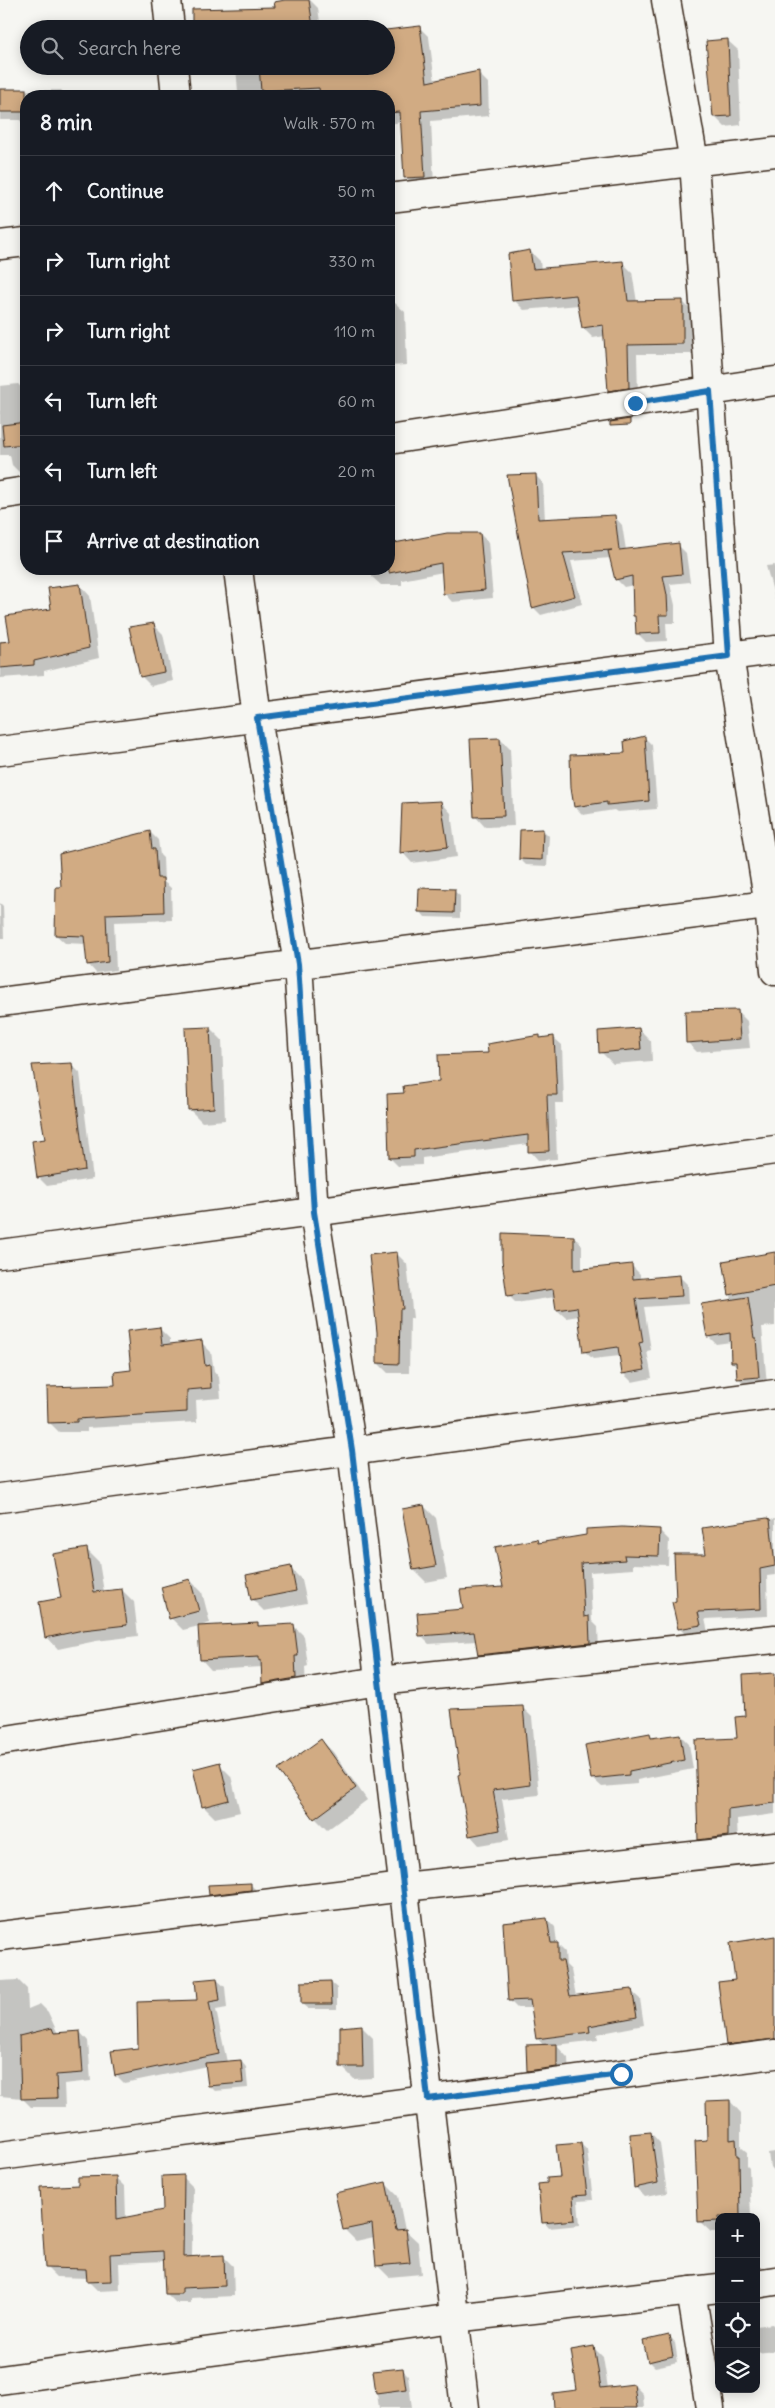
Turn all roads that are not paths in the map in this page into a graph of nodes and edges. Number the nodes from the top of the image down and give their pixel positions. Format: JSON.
{"nodes":[{"id":1,"x":167,"y":0,"type":"edge"},
{"id":2,"x":666,"y":0,"type":"edge"},
{"id":3,"x":169,"y":20,"type":"edge"},
{"id":4,"x":174,"y":75,"type":"edge"},
{"id":5,"x":175,"y":90,"type":"edge"},
{"id":6,"x":775,"y":152,"type":"edge"},
{"id":7,"x":694,"y":162,"type":"junction"},
{"id":8,"x":395,"y":197,"type":"edge"},
{"id":9,"x":20,"y":243,"type":"edge"},
{"id":10,"x":0,"y":245,"type":"edge"},
{"id":11,"x":775,"y":381,"type":"edge"},
{"id":12,"x":710,"y":391,"type":"junction"},
{"id":13,"x":395,"y":439,"type":"edge"},
{"id":14,"x":20,"y":492,"type":"edge"},
{"id":15,"x":0,"y":495,"type":"edge"},
{"id":16,"x":239,"y":575,"type":"edge"},
{"id":17,"x":775,"y":650,"type":"edge"},
{"id":18,"x":729,"y":656,"type":"junction"},
{"id":19,"x":257,"y":718,"type":"junction"},
{"id":20,"x":0,"y":751,"type":"edge"},
{"id":21,"x":772,"y":904,"type":"edge"},
{"id":22,"x":298,"y":964,"type":"junction"},
{"id":23,"x":775,"y":972,"type":"edge"},
{"id":24,"x":0,"y":1002,"type":"edge"},
{"id":25,"x":775,"y":1150,"type":"edge"},
{"id":26,"x":314,"y":1212,"type":"junction"},
{"id":27,"x":0,"y":1254,"type":"edge"},
{"id":28,"x":775,"y":1394,"type":"edge"},
{"id":29,"x":352,"y":1450,"type":"junction"},
{"id":30,"x":0,"y":1498,"type":"edge"},
{"id":31,"x":775,"y":1639,"type":"edge"},
{"id":32,"x":379,"y":1680,"type":"junction"},
{"id":33,"x":0,"y":1741,"type":"edge"},
{"id":34,"x":775,"y":1846,"type":"edge"},
{"id":35,"x":404,"y":1887,"type":"junction"},
{"id":36,"x":0,"y":1936,"type":"edge"},
{"id":37,"x":775,"y":2054,"type":"edge"},
{"id":38,"x":428,"y":2099,"type":"junction"},
{"id":39,"x":0,"y":2156,"type":"edge"},
{"id":40,"x":775,"y":2281,"type":"edge"},
{"id":41,"x":760,"y":2283,"type":"edge"},
{"id":42,"x":715,"y":2288,"type":"edge"},
{"id":43,"x":691,"y":2291,"type":"junction"},
{"id":44,"x":454,"y":2318,"type":"junction"},
{"id":45,"x":0,"y":2380,"type":"edge"},
{"id":46,"x":465,"y":2408,"type":"edge"},
{"id":47,"x":710,"y":2408,"type":"edge"}],
"edges":[{"from":1,"to":3,"type":"street"},
{"from":2,"to":7,"type":"street"},
{"from":4,"to":5,"type":"street"},
{"from":6,"to":7,"type":"street"},
{"from":7,"to":8,"type":"street"},
{"from":7,"to":12,"type":"street"},
{"from":9,"to":10,"type":"street"},
{"from":11,"to":12,"type":"street"},
{"from":12,"to":13,"type":"street"},
{"from":12,"to":18,"type":"street"},
{"from":14,"to":15,"type":"street"},
{"from":16,"to":19,"type":"street"},
{"from":17,"to":18,"type":"street"},
{"from":18,"to":19,"type":"street"},
{"from":18,"to":21,"type":"street"},
{"from":19,"to":20,"type":"street"},
{"from":19,"to":22,"type":"street"},
{"from":21,"to":22,"type":"street"},
{"from":21,"to":23,"type":"street"},
{"from":22,"to":24,"type":"street"},
{"from":22,"to":26,"type":"street"},
{"from":25,"to":26,"type":"street"},
{"from":26,"to":27,"type":"street"},
{"from":26,"to":29,"type":"street"},
{"from":28,"to":29,"type":"street"},
{"from":29,"to":30,"type":"street"},
{"from":29,"to":32,"type":"street"},
{"from":31,"to":32,"type":"street"},
{"from":32,"to":33,"type":"street"},
{"from":32,"to":35,"type":"street"},
{"from":34,"to":35,"type":"street"},
{"from":35,"to":36,"type":"street"},
{"from":35,"to":38,"type":"street"},
{"from":37,"to":38,"type":"street"},
{"from":38,"to":39,"type":"street"},
{"from":38,"to":44,"type":"street"},
{"from":40,"to":41,"type":"street"},
{"from":42,"to":43,"type":"street"},
{"from":43,"to":44,"type":"street"},
{"from":43,"to":47,"type":"street"},
{"from":44,"to":45,"type":"street"},
{"from":44,"to":46,"type":"street"}]}
